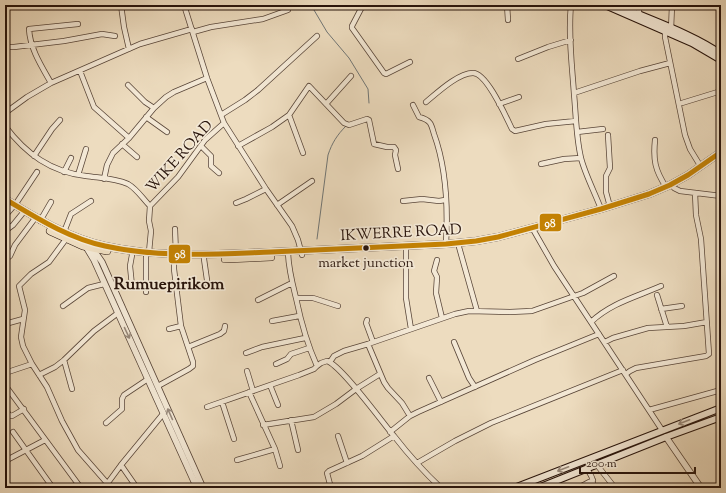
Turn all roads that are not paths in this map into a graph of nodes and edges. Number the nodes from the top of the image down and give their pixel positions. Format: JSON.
{"nodes":[{"id":1,"x":121,"y":5,"type":"edge"},
{"id":2,"x":184,"y":5,"type":"edge"},
{"id":3,"x":363,"y":5,"type":"edge"},
{"id":4,"x":507,"y":5,"type":"edge"},
{"id":5,"x":571,"y":5,"type":"edge"},
{"id":6,"x":605,"y":5,"type":"edge"},
{"id":7,"x":617,"y":5,"type":"edge"},
{"id":8,"x":639,"y":5,"type":"edge"},
{"id":9,"x":672,"y":5,"type":"edge"},
{"id":10,"x":288,"y":10,"type":"dead end"},
{"id":11,"x":639,"y":17,"type":"junction"},
{"id":12,"x":508,"y":20,"type":"dead end"},
{"id":13,"x":78,"y":24,"type":"dead end"},
{"id":14,"x":193,"y":30,"type":"junction"},
{"id":15,"x":668,"y":30,"type":"junction"},
{"id":16,"x":115,"y":36,"type":"dead end"},
{"id":17,"x":318,"y":36,"type":"dead end"},
{"id":18,"x":571,"y":40,"type":"junction"},
{"id":19,"x":32,"y":44,"type":"junction"},
{"id":20,"x":5,"y":47,"type":"edge"},
{"id":21,"x":129,"y":49,"type":"junction"},
{"id":22,"x":721,"y":54,"type":"edge"},
{"id":23,"x":518,"y":59,"type":"dead end"},
{"id":24,"x":721,"y":60,"type":"edge"},
{"id":25,"x":410,"y":62,"type":"dead end"},
{"id":26,"x":670,"y":63,"type":"junction"},
{"id":27,"x":80,"y":71,"type":"junction"},
{"id":28,"x":351,"y":76,"type":"dead end"},
{"id":29,"x":208,"y":78,"type":"junction"},
{"id":30,"x":51,"y":83,"type":"junction"},
{"id":31,"x":128,"y":85,"type":"dead end"},
{"id":32,"x":721,"y":91,"type":"edge"},
{"id":33,"x":574,"y":93,"type":"junction"},
{"id":34,"x":519,"y":97,"type":"dead end"},
{"id":35,"x":426,"y":102,"type":"dead end"},
{"id":36,"x":682,"y":103,"type":"dead end"},
{"id":37,"x":326,"y":104,"type":"junction"},
{"id":38,"x":499,"y":104,"type":"junction"},
{"id":39,"x":413,"y":105,"type":"dead end"},
{"id":40,"x":154,"y":108,"type":"junction"},
{"id":41,"x":5,"y":113,"type":"edge"},
{"id":42,"x":221,"y":115,"type":"junction"},
{"id":43,"x":289,"y":115,"type":"junction"},
{"id":44,"x":146,"y":117,"type":"junction"},
{"id":45,"x":60,"y":120,"type":"dead end"},
{"id":46,"x":576,"y":121,"type":"junction"},
{"id":47,"x":224,"y":123,"type":"junction"},
{"id":48,"x":5,"y":126,"type":"edge"},
{"id":49,"x":603,"y":129,"type":"dead end"},
{"id":50,"x":166,"y":132,"type":"dead end"},
{"id":51,"x":577,"y":132,"type":"junction"},
{"id":52,"x":608,"y":135,"type":"dead end"},
{"id":53,"x":129,"y":138,"type":"junction"},
{"id":54,"x":655,"y":140,"type":"dead end"},
{"id":55,"x":122,"y":144,"type":"junction"},
{"id":56,"x":201,"y":146,"type":"junction"},
{"id":57,"x":238,"y":146,"type":"junction"},
{"id":58,"x":86,"y":149,"type":"dead end"},
{"id":59,"x":721,"y":152,"type":"edge"},
{"id":60,"x":303,"y":153,"type":"dead end"},
{"id":61,"x":34,"y":156,"type":"junction"},
{"id":62,"x":136,"y":157,"type":"dead end"},
{"id":63,"x":71,"y":158,"type":"dead end"},
{"id":64,"x":581,"y":158,"type":"junction"},
{"id":65,"x":721,"y":158,"type":"edge"},
{"id":66,"x":541,"y":164,"type":"dead end"},
{"id":67,"x":701,"y":167,"type":"junction"},
{"id":68,"x":398,"y":169,"type":"dead end"},
{"id":69,"x":37,"y":172,"type":"dead end"},
{"id":70,"x":64,"y":172,"type":"junction"},
{"id":71,"x":219,"y":173,"type":"dead end"},
{"id":72,"x":78,"y":175,"type":"junction"},
{"id":73,"x":104,"y":179,"type":"junction"},
{"id":74,"x":312,"y":181,"type":"dead end"},
{"id":75,"x":671,"y":186,"type":"junction"},
{"id":76,"x":266,"y":189,"type":"junction"},
{"id":77,"x":695,"y":193,"type":"junction"},
{"id":78,"x":721,"y":196,"type":"edge"},
{"id":79,"x":5,"y":199,"type":"edge"},
{"id":80,"x":445,"y":200,"type":"junction"},
{"id":81,"x":402,"y":201,"type":"dead end"},
{"id":82,"x":51,"y":202,"type":"dead end"},
{"id":83,"x":91,"y":202,"type":"dead end"},
{"id":84,"x":236,"y":203,"type":"dead end"},
{"id":85,"x":5,"y":204,"type":"edge"},
{"id":86,"x":277,"y":205,"type":"junction"},
{"id":87,"x":13,"y":206,"type":"junction"},
{"id":88,"x":150,"y":206,"type":"junction"},
{"id":89,"x":611,"y":206,"type":"junction"},
{"id":90,"x":602,"y":209,"type":"junction"},
{"id":91,"x":22,"y":214,"type":"junction"},
{"id":92,"x":5,"y":216,"type":"edge"},
{"id":93,"x":37,"y":221,"type":"junction"},
{"id":94,"x":175,"y":229,"type":"dead end"},
{"id":95,"x":5,"y":231,"type":"edge"},
{"id":96,"x":534,"y":231,"type":"junction"},
{"id":97,"x":65,"y":235,"type":"junction"},
{"id":98,"x":446,"y":244,"type":"junction"},
{"id":99,"x":91,"y":247,"type":"junction"},
{"id":100,"x":459,"y":247,"type":"junction"},
{"id":101,"x":107,"y":249,"type":"junction"},
{"id":102,"x":406,"y":250,"type":"junction"},
{"id":103,"x":288,"y":253,"type":"junction"},
{"id":104,"x":302,"y":253,"type":"junction"},
{"id":105,"x":148,"y":254,"type":"junction"},
{"id":106,"x":132,"y":255,"type":"junction"},
{"id":107,"x":175,"y":256,"type":"junction"},
{"id":108,"x":204,"y":259,"type":"junction"},
{"id":109,"x":5,"y":260,"type":"edge"},
{"id":110,"x":94,"y":260,"type":"junction"},
{"id":111,"x":437,"y":260,"type":"dead end"},
{"id":112,"x":102,"y":262,"type":"junction"},
{"id":113,"x":614,"y":276,"type":"dead end"},
{"id":114,"x":292,"y":283,"type":"junction"},
{"id":115,"x":104,"y":284,"type":"junction"},
{"id":116,"x":132,"y":286,"type":"dead end"},
{"id":117,"x":661,"y":286,"type":"dead end"},
{"id":118,"x":208,"y":287,"type":"dead end"},
{"id":119,"x":146,"y":292,"type":"dead end"},
{"id":120,"x":657,"y":295,"type":"dead end"},
{"id":121,"x":574,"y":296,"type":"junction"},
{"id":122,"x":296,"y":298,"type":"junction"},
{"id":123,"x":258,"y":300,"type":"dead end"},
{"id":124,"x":63,"y":306,"type":"dead end"},
{"id":125,"x":338,"y":306,"type":"dead end"},
{"id":126,"x":682,"y":306,"type":"dead end"},
{"id":127,"x":661,"y":309,"type":"junction"},
{"id":128,"x":477,"y":311,"type":"junction"},
{"id":129,"x":118,"y":313,"type":"junction"},
{"id":130,"x":299,"y":316,"type":"junction"},
{"id":131,"x":442,"y":318,"type":"junction"},
{"id":132,"x":23,"y":319,"type":"junction"},
{"id":133,"x":367,"y":320,"type":"dead end"},
{"id":134,"x":272,"y":321,"type":"dead end"},
{"id":135,"x":592,"y":322,"type":"junction"},
{"id":136,"x":707,"y":322,"type":"junction"},
{"id":137,"x":5,"y":324,"type":"edge"},
{"id":138,"x":181,"y":326,"type":"junction"},
{"id":139,"x":226,"y":326,"type":"dead end"},
{"id":140,"x":667,"y":327,"type":"junction"},
{"id":141,"x":169,"y":329,"type":"dead end"},
{"id":142,"x":411,"y":329,"type":"junction"},
{"id":143,"x":599,"y":334,"type":"junction"},
{"id":144,"x":305,"y":338,"type":"junction"},
{"id":145,"x":454,"y":342,"type":"dead end"},
{"id":146,"x":604,"y":342,"type":"junction"},
{"id":147,"x":370,"y":343,"type":"junction"},
{"id":148,"x":188,"y":347,"type":"junction"},
{"id":149,"x":309,"y":348,"type":"junction"},
{"id":150,"x":246,"y":353,"type":"dead end"},
{"id":151,"x":64,"y":360,"type":"junction"},
{"id":152,"x":330,"y":362,"type":"junction"},
{"id":153,"x":32,"y":364,"type":"junction"},
{"id":154,"x":276,"y":364,"type":"dead end"},
{"id":155,"x":317,"y":366,"type":"junction"},
{"id":156,"x":623,"y":370,"type":"junction"},
{"id":157,"x":247,"y":371,"type":"dead end"},
{"id":158,"x":5,"y":373,"type":"edge"},
{"id":159,"x":380,"y":374,"type":"junction"},
{"id":160,"x":626,"y":374,"type":"junction"},
{"id":161,"x":38,"y":375,"type":"junction"},
{"id":162,"x":429,"y":378,"type":"dead end"},
{"id":163,"x":148,"y":379,"type":"junction"},
{"id":164,"x":5,"y":385,"type":"edge"},
{"id":165,"x":270,"y":385,"type":"junction"},
{"id":166,"x":158,"y":386,"type":"junction"},
{"id":167,"x":475,"y":387,"type":"junction"},
{"id":168,"x":72,"y":389,"type":"dead end"},
{"id":169,"x":356,"y":389,"type":"junction"},
{"id":170,"x":721,"y":390,"type":"edge"},
{"id":171,"x":251,"y":391,"type":"junction"},
{"id":172,"x":222,"y":402,"type":"junction"},
{"id":173,"x":441,"y":402,"type":"junction"},
{"id":174,"x":278,"y":405,"type":"dead end"},
{"id":175,"x":207,"y":407,"type":"dead end"},
{"id":176,"x":721,"y":408,"type":"edge"},
{"id":177,"x":5,"y":409,"type":"edge"},
{"id":178,"x":24,"y":409,"type":"junction"},
{"id":179,"x":649,"y":410,"type":"junction"},
{"id":180,"x":163,"y":414,"type":"junction"},
{"id":181,"x":410,"y":416,"type":"junction"},
{"id":182,"x":721,"y":417,"type":"edge"},
{"id":183,"x":291,"y":420,"type":"junction"},
{"id":184,"x":106,"y":423,"type":"dead end"},
{"id":185,"x":264,"y":425,"type":"junction"},
{"id":186,"x":662,"y":430,"type":"junction"},
{"id":187,"x":14,"y":432,"type":"dead end"},
{"id":188,"x":392,"y":434,"type":"junction"},
{"id":189,"x":338,"y":436,"type":"dead end"},
{"id":190,"x":666,"y":437,"type":"junction"},
{"id":191,"x":234,"y":439,"type":"dead end"},
{"id":192,"x":45,"y":440,"type":"junction"},
{"id":193,"x":275,"y":449,"type":"junction"},
{"id":194,"x":298,"y":450,"type":"dead end"},
{"id":195,"x":26,"y":451,"type":"junction"},
{"id":196,"x":237,"y":460,"type":"dead end"},
{"id":197,"x":5,"y":461,"type":"edge"},
{"id":198,"x":346,"y":463,"type":"junction"},
{"id":199,"x":417,"y":463,"type":"junction"},
{"id":200,"x":121,"y":465,"type":"junction"},
{"id":201,"x":597,"y":465,"type":"junction"},
{"id":202,"x":280,"y":466,"type":"dead end"},
{"id":203,"x":587,"y":469,"type":"junction"},
{"id":204,"x":593,"y":480,"type":"junction"},
{"id":205,"x":108,"y":483,"type":"junction"},
{"id":206,"x":53,"y":488,"type":"edge"},
{"id":207,"x":81,"y":488,"type":"edge"},
{"id":208,"x":104,"y":488,"type":"edge"},
{"id":209,"x":138,"y":488,"type":"edge"},
{"id":210,"x":197,"y":488,"type":"edge"},
{"id":211,"x":202,"y":488,"type":"edge"},
{"id":212,"x":331,"y":488,"type":"edge"},
{"id":213,"x":441,"y":488,"type":"edge"},
{"id":214,"x":514,"y":488,"type":"edge"},
{"id":215,"x":538,"y":488,"type":"edge"},
{"id":216,"x":578,"y":488,"type":"edge"},
{"id":217,"x":590,"y":488,"type":"edge"},
{"id":218,"x":615,"y":488,"type":"edge"},
{"id":219,"x":701,"y":488,"type":"edge"}],
"edges":[{"from":1,"to":21,"type":"street"},
{"from":2,"to":14,"type":"street"},
{"from":3,"to":25,"type":"street"},
{"from":4,"to":12,"type":"street"},
{"from":5,"to":18,"type":"street"},
{"from":6,"to":11,"type":"main road"},
{"from":7,"to":11,"type":"main road"},
{"from":8,"to":11,"type":"street"},
{"from":9,"to":15,"type":"street"},
{"from":10,"to":14,"type":"street"},
{"from":11,"to":15,"type":"main road"},
{"from":13,"to":19,"type":"street"},
{"from":14,"to":21,"type":"street"},
{"from":14,"to":29,"type":"street"},
{"from":15,"to":22,"type":"main road"},
{"from":15,"to":24,"type":"main road"},
{"from":15,"to":26,"type":"street"},
{"from":16,"to":19,"type":"street"},
{"from":17,"to":42,"type":"street"},
{"from":18,"to":23,"type":"street"},
{"from":18,"to":33,"type":"street"},
{"from":19,"to":20,"type":"street"},
{"from":19,"to":30,"type":"street"},
{"from":21,"to":27,"type":"street"},
{"from":26,"to":33,"type":"street"},
{"from":26,"to":67,"type":"street"},
{"from":27,"to":30,"type":"street"},
{"from":27,"to":53,"type":"street"},
{"from":28,"to":37,"type":"street"},
{"from":29,"to":40,"type":"street"},
{"from":29,"to":42,"type":"street"},
{"from":30,"to":41,"type":"street"},
{"from":31,"to":40,"type":"street"},
{"from":32,"to":36,"type":"street"},
{"from":33,"to":46,"type":"street"},
{"from":34,"to":38,"type":"street"},
{"from":35,"to":38,"type":"street"},
{"from":37,"to":43,"type":"street"},
{"from":37,"to":68,"type":"street"},
{"from":38,"to":46,"type":"street"},
{"from":39,"to":80,"type":"street"},
{"from":40,"to":44,"type":"street"},
{"from":42,"to":47,"type":"street"},
{"from":43,"to":57,"type":"street"},
{"from":43,"to":60,"type":"street"},
{"from":44,"to":50,"type":"street"},
{"from":44,"to":53,"type":"street"},
{"from":45,"to":61,"type":"street"},
{"from":46,"to":51,"type":"street"},
{"from":47,"to":56,"type":"street","name":"WIKE ROAD"},
{"from":47,"to":57,"type":"street"},
{"from":48,"to":61,"type":"street"},
{"from":49,"to":51,"type":"street"},
{"from":51,"to":64,"type":"street"},
{"from":52,"to":89,"type":"street"},
{"from":53,"to":55,"type":"street"},
{"from":54,"to":75,"type":"street"},
{"from":55,"to":62,"type":"street"},
{"from":55,"to":73,"type":"street"},
{"from":56,"to":71,"type":"street"},
{"from":56,"to":88,"type":"street","name":"WIKE ROAD"},
{"from":57,"to":76,"type":"street"},
{"from":58,"to":72,"type":"street"},
{"from":59,"to":67,"type":"main road","name":"IKWERRE ROAD"},
{"from":61,"to":70,"type":"street"},
{"from":63,"to":70,"type":"street"},
{"from":64,"to":66,"type":"street"},
{"from":64,"to":90,"type":"street"},
{"from":65,"to":75,"type":"main road","name":"IKWERRE ROAD"},
{"from":67,"to":75,"type":"main road","name":"IKWERRE ROAD"},
{"from":69,"to":87,"type":"street"},
{"from":70,"to":72,"type":"street"},
{"from":72,"to":73,"type":"street"},
{"from":73,"to":88,"type":"street"},
{"from":74,"to":86,"type":"street"},
{"from":75,"to":77,"type":"street"},
{"from":75,"to":89,"type":"main road","name":"IKWERRE ROAD"},
{"from":75,"to":96,"type":"main road","name":"IKWERRE ROAD"},
{"from":76,"to":84,"type":"street"},
{"from":76,"to":86,"type":"street"},
{"from":77,"to":78,"type":"street"},
{"from":77,"to":136,"type":"street"},
{"from":79,"to":87,"type":"main road","name":"IKWERRE ROAD"},
{"from":80,"to":81,"type":"street"},
{"from":80,"to":98,"type":"street"},
{"from":82,"to":93,"type":"street"},
{"from":83,"to":97,"type":"street"},
{"from":85,"to":87,"type":"main road","name":"IKWERRE ROAD"},
{"from":86,"to":104,"type":"street"},
{"from":87,"to":91,"type":"main road","name":"IKWERRE ROAD"},
{"from":87,"to":92,"type":"street"},
{"from":87,"to":93,"type":"main road","name":"IKWERRE ROAD"},
{"from":88,"to":105,"type":"street","name":"WIKE ROAD"},
{"from":89,"to":90,"type":"main road","name":"IKWERRE ROAD"},
{"from":90,"to":98,"type":"main road","name":"IKWERRE ROAD"},
{"from":91,"to":93,"type":"main road","name":"IKWERRE ROAD"},
{"from":91,"to":95,"type":"street"},
{"from":93,"to":97,"type":"main road","name":"IKWERRE ROAD"},
{"from":93,"to":109,"type":"street"},
{"from":94,"to":107,"type":"street"},
{"from":96,"to":100,"type":"main road","name":"IKWERRE ROAD"},
{"from":96,"to":121,"type":"street"},
{"from":97,"to":99,"type":"main road","name":"IKWERRE ROAD"},
{"from":97,"to":132,"type":"street"},
{"from":98,"to":104,"type":"main road","name":"IKWERRE ROAD"},
{"from":99,"to":101,"type":"main road","name":"IKWERRE ROAD"},
{"from":99,"to":110,"type":"street"},
{"from":99,"to":110,"type":"street"},
{"from":99,"to":112,"type":"street"},
{"from":100,"to":102,"type":"main road","name":"IKWERRE ROAD"},
{"from":100,"to":128,"type":"street"},
{"from":101,"to":105,"type":"main road","name":"IKWERRE ROAD"},
{"from":101,"to":106,"type":"main road","name":"IKWERRE ROAD"},
{"from":101,"to":112,"type":"street"},
{"from":102,"to":104,"type":"main road","name":"IKWERRE ROAD"},
{"from":102,"to":142,"type":"street"},
{"from":103,"to":104,"type":"main road","name":"IKWERRE ROAD"},
{"from":103,"to":107,"type":"main road","name":"IKWERRE ROAD"},
{"from":103,"to":108,"type":"main road","name":"IKWERRE ROAD"},
{"from":103,"to":114,"type":"street"},
{"from":105,"to":106,"type":"main road","name":"IKWERRE ROAD"},
{"from":105,"to":107,"type":"main road","name":"IKWERRE ROAD"},
{"from":105,"to":119,"type":"street","name":"WIKE ROAD"},
{"from":106,"to":116,"type":"street"},
{"from":107,"to":108,"type":"main road","name":"IKWERRE ROAD"},
{"from":107,"to":138,"type":"street"},
{"from":108,"to":118,"type":"street"},
{"from":110,"to":115,"type":"street"},
{"from":111,"to":131,"type":"street"},
{"from":112,"to":166,"type":"street"},
{"from":113,"to":121,"type":"street"},
{"from":114,"to":122,"type":"street"},
{"from":114,"to":123,"type":"street"},
{"from":115,"to":124,"type":"street"},
{"from":115,"to":129,"type":"street"},
{"from":117,"to":135,"type":"street"},
{"from":120,"to":127,"type":"street"},
{"from":121,"to":128,"type":"street"},
{"from":121,"to":135,"type":"street"},
{"from":122,"to":125,"type":"street"},
{"from":122,"to":130,"type":"street"},
{"from":126,"to":127,"type":"street"},
{"from":127,"to":140,"type":"street"},
{"from":128,"to":131,"type":"street"},
{"from":129,"to":151,"type":"street"},
{"from":129,"to":163,"type":"street","one_way":true},
{"from":130,"to":134,"type":"street"},
{"from":130,"to":144,"type":"street"},
{"from":131,"to":142,"type":"street"},
{"from":132,"to":137,"type":"street"},
{"from":132,"to":153,"type":"street"},
{"from":133,"to":147,"type":"street"},
{"from":135,"to":143,"type":"street"},
{"from":136,"to":140,"type":"street"},
{"from":136,"to":160,"type":"street"},
{"from":138,"to":141,"type":"street"},
{"from":138,"to":148,"type":"street"},
{"from":139,"to":148,"type":"street"},
{"from":140,"to":146,"type":"street"},
{"from":142,"to":147,"type":"street"},
{"from":143,"to":146,"type":"street"},
{"from":143,"to":167,"type":"street"},
{"from":144,"to":149,"type":"street"},
{"from":144,"to":150,"type":"street"},
{"from":145,"to":167,"type":"street"},
{"from":146,"to":156,"type":"street"},
{"from":147,"to":152,"type":"street"},
{"from":147,"to":159,"type":"street"},
{"from":148,"to":166,"type":"street"},
{"from":149,"to":154,"type":"street"},
{"from":149,"to":155,"type":"street"},
{"from":151,"to":161,"type":"street"},
{"from":151,"to":168,"type":"street"},
{"from":152,"to":155,"type":"street"},
{"from":152,"to":169,"type":"street"},
{"from":153,"to":158,"type":"street"},
{"from":153,"to":161,"type":"street"},
{"from":155,"to":165,"type":"street"},
{"from":156,"to":160,"type":"street"},
{"from":156,"to":199,"type":"street"},
{"from":157,"to":171,"type":"street"},
{"from":159,"to":169,"type":"street"},
{"from":159,"to":181,"type":"street"},
{"from":160,"to":179,"type":"street"},
{"from":161,"to":205,"type":"street"},
{"from":162,"to":173,"type":"street"},
{"from":163,"to":180,"type":"street"},
{"from":163,"to":184,"type":"street"},
{"from":164,"to":178,"type":"street"},
{"from":165,"to":171,"type":"street"},
{"from":165,"to":174,"type":"street"},
{"from":211,"to":166,"type":"street","one_way":true},
{"from":167,"to":173,"type":"street"},
{"from":169,"to":183,"type":"street"},
{"from":169,"to":188,"type":"street"},
{"from":170,"to":179,"type":"street"},
{"from":171,"to":172,"type":"street"},
{"from":171,"to":185,"type":"street"},
{"from":172,"to":175,"type":"street"},
{"from":172,"to":191,"type":"street"},
{"from":173,"to":181,"type":"street"},
{"from":176,"to":186,"type":"main road","one_way":true},
{"from":177,"to":178,"type":"street"},
{"from":178,"to":192,"type":"street"},
{"from":179,"to":186,"type":"street"},
{"from":180,"to":200,"type":"street"},
{"from":180,"to":210,"type":"street"},
{"from":181,"to":188,"type":"street"},
{"from":182,"to":190,"type":"main road"},
{"from":183,"to":185,"type":"street"},
{"from":183,"to":194,"type":"street"},
{"from":185,"to":193,"type":"street"},
{"from":186,"to":214,"type":"main road","one_way":true},
{"from":187,"to":195,"type":"street"},
{"from":188,"to":198,"type":"street"},
{"from":188,"to":199,"type":"street"},
{"from":189,"to":198,"type":"street"},
{"from":190,"to":201,"type":"main road"},
{"from":190,"to":219,"type":"street"},
{"from":192,"to":195,"type":"street"},
{"from":192,"to":207,"type":"street"},
{"from":193,"to":196,"type":"street"},
{"from":193,"to":202,"type":"street"},
{"from":195,"to":197,"type":"street"},
{"from":195,"to":206,"type":"street"},
{"from":198,"to":212,"type":"street"},
{"from":199,"to":213,"type":"street"},
{"from":200,"to":205,"type":"street"},
{"from":200,"to":209,"type":"street"},
{"from":201,"to":203,"type":"main road"},
{"from":201,"to":218,"type":"street"},
{"from":203,"to":204,"type":"street"},
{"from":203,"to":215,"type":"main road"},
{"from":204,"to":216,"type":"street"},
{"from":204,"to":217,"type":"street"},
{"from":205,"to":208,"type":"street"}]}
